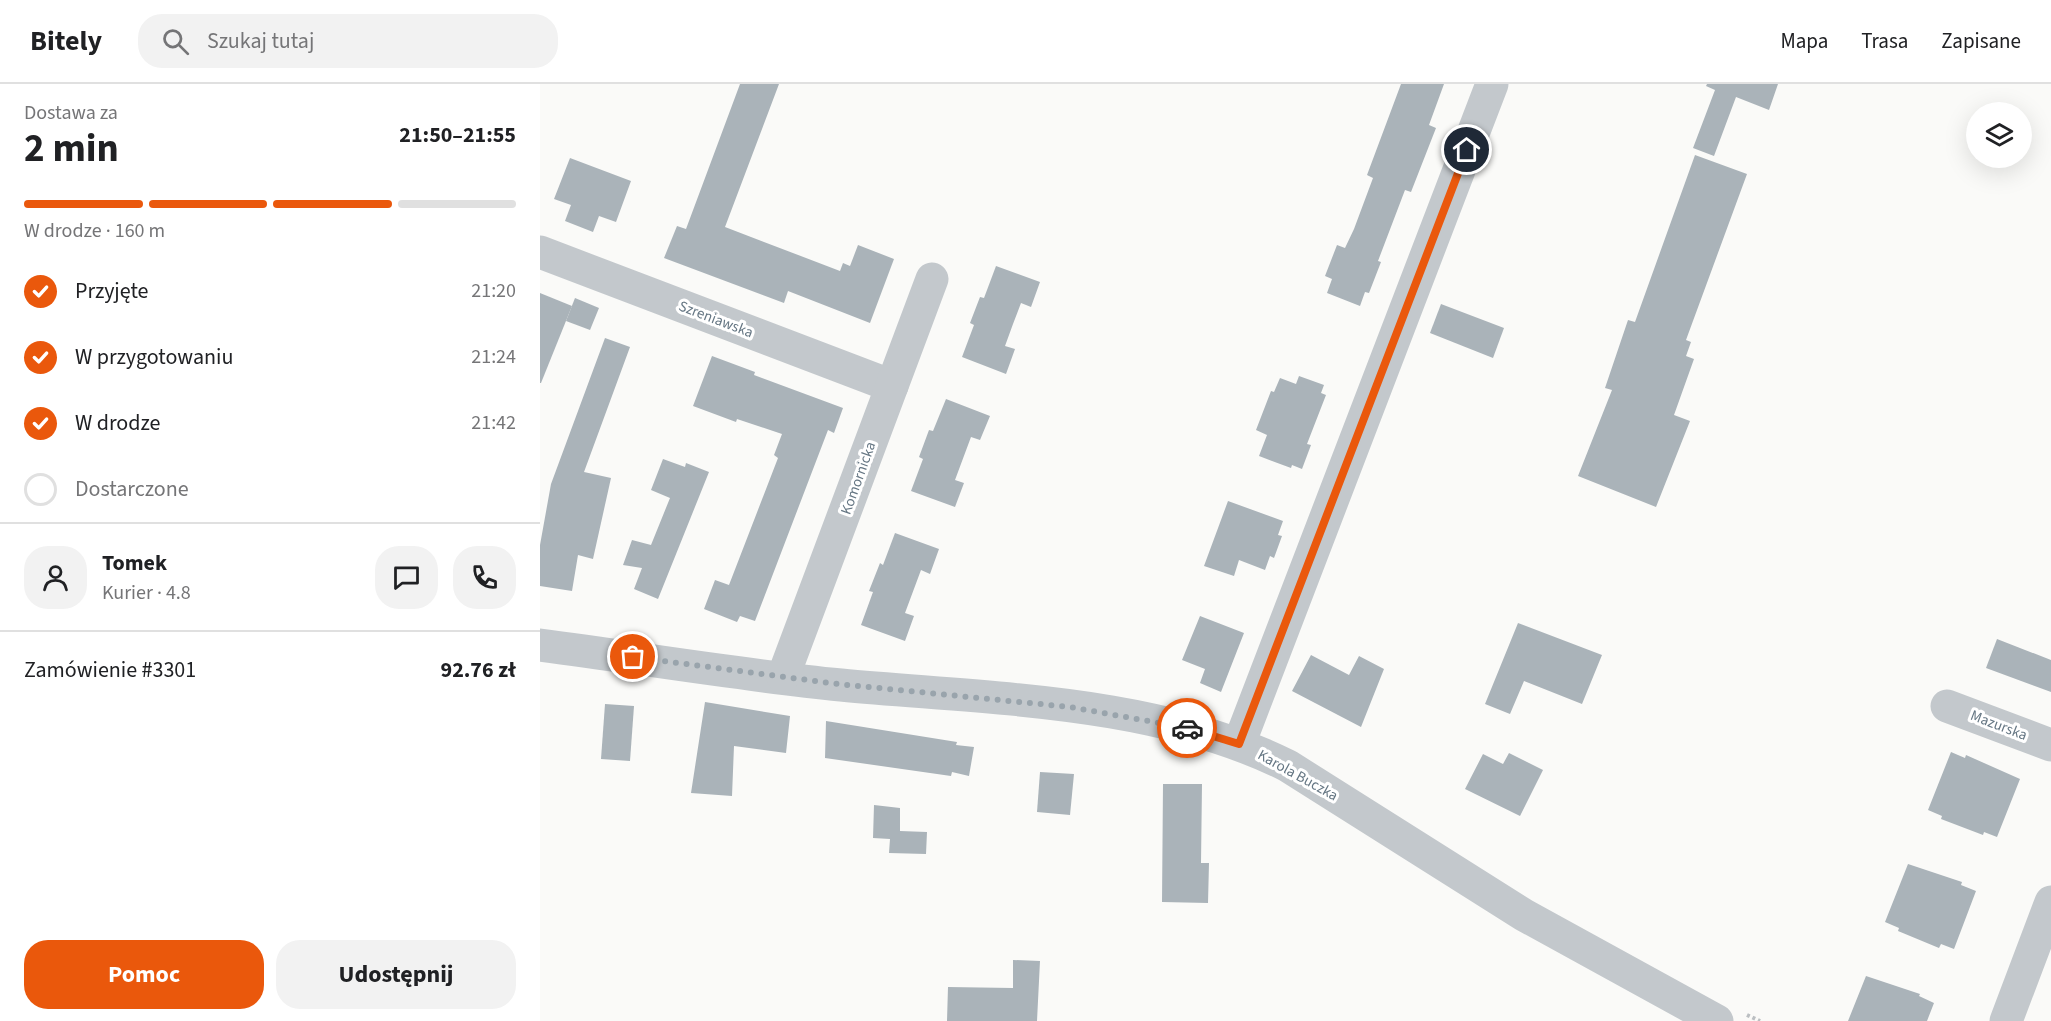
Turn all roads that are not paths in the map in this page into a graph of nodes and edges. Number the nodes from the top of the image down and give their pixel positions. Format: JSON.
{"nodes":[{"id":1,"x":1492,"y":84,"type":"edge"},
{"id":2,"x":540,"y":252,"type":"edge"},
{"id":3,"x":932,"y":279,"type":"dead end"},
{"id":4,"x":892,"y":386,"type":"junction"},
{"id":5,"x":540,"y":645,"type":"edge"},
{"id":6,"x":783,"y":677,"type":"junction"},
{"id":7,"x":1947,"y":706,"type":"dead end"},
{"id":8,"x":1239,"y":744,"type":"junction"},
{"id":9,"x":2051,"y":745,"type":"edge"},
{"id":10,"x":2051,"y":903,"type":"edge"},
{"id":11,"x":1728,"y":1016,"type":"edge"},
{"id":12,"x":2006,"y":1021,"type":"edge"}],
"edges":[{"from":1,"to":8,"type":"street"},
{"from":2,"to":4,"type":"street","name":"Szreniawska"},
{"from":3,"to":4,"type":"street","name":"Komornicka"},
{"from":4,"to":6,"type":"street","name":"Komornicka"},
{"from":5,"to":6,"type":"street","name":"Karola Buczka"},
{"from":6,"to":8,"type":"street","name":"Karola Buczka"},
{"from":7,"to":9,"type":"street","name":"Mazurska"},
{"from":8,"to":11,"type":"street","name":"Karola Buczka"},
{"from":10,"to":12,"type":"street"}]}
